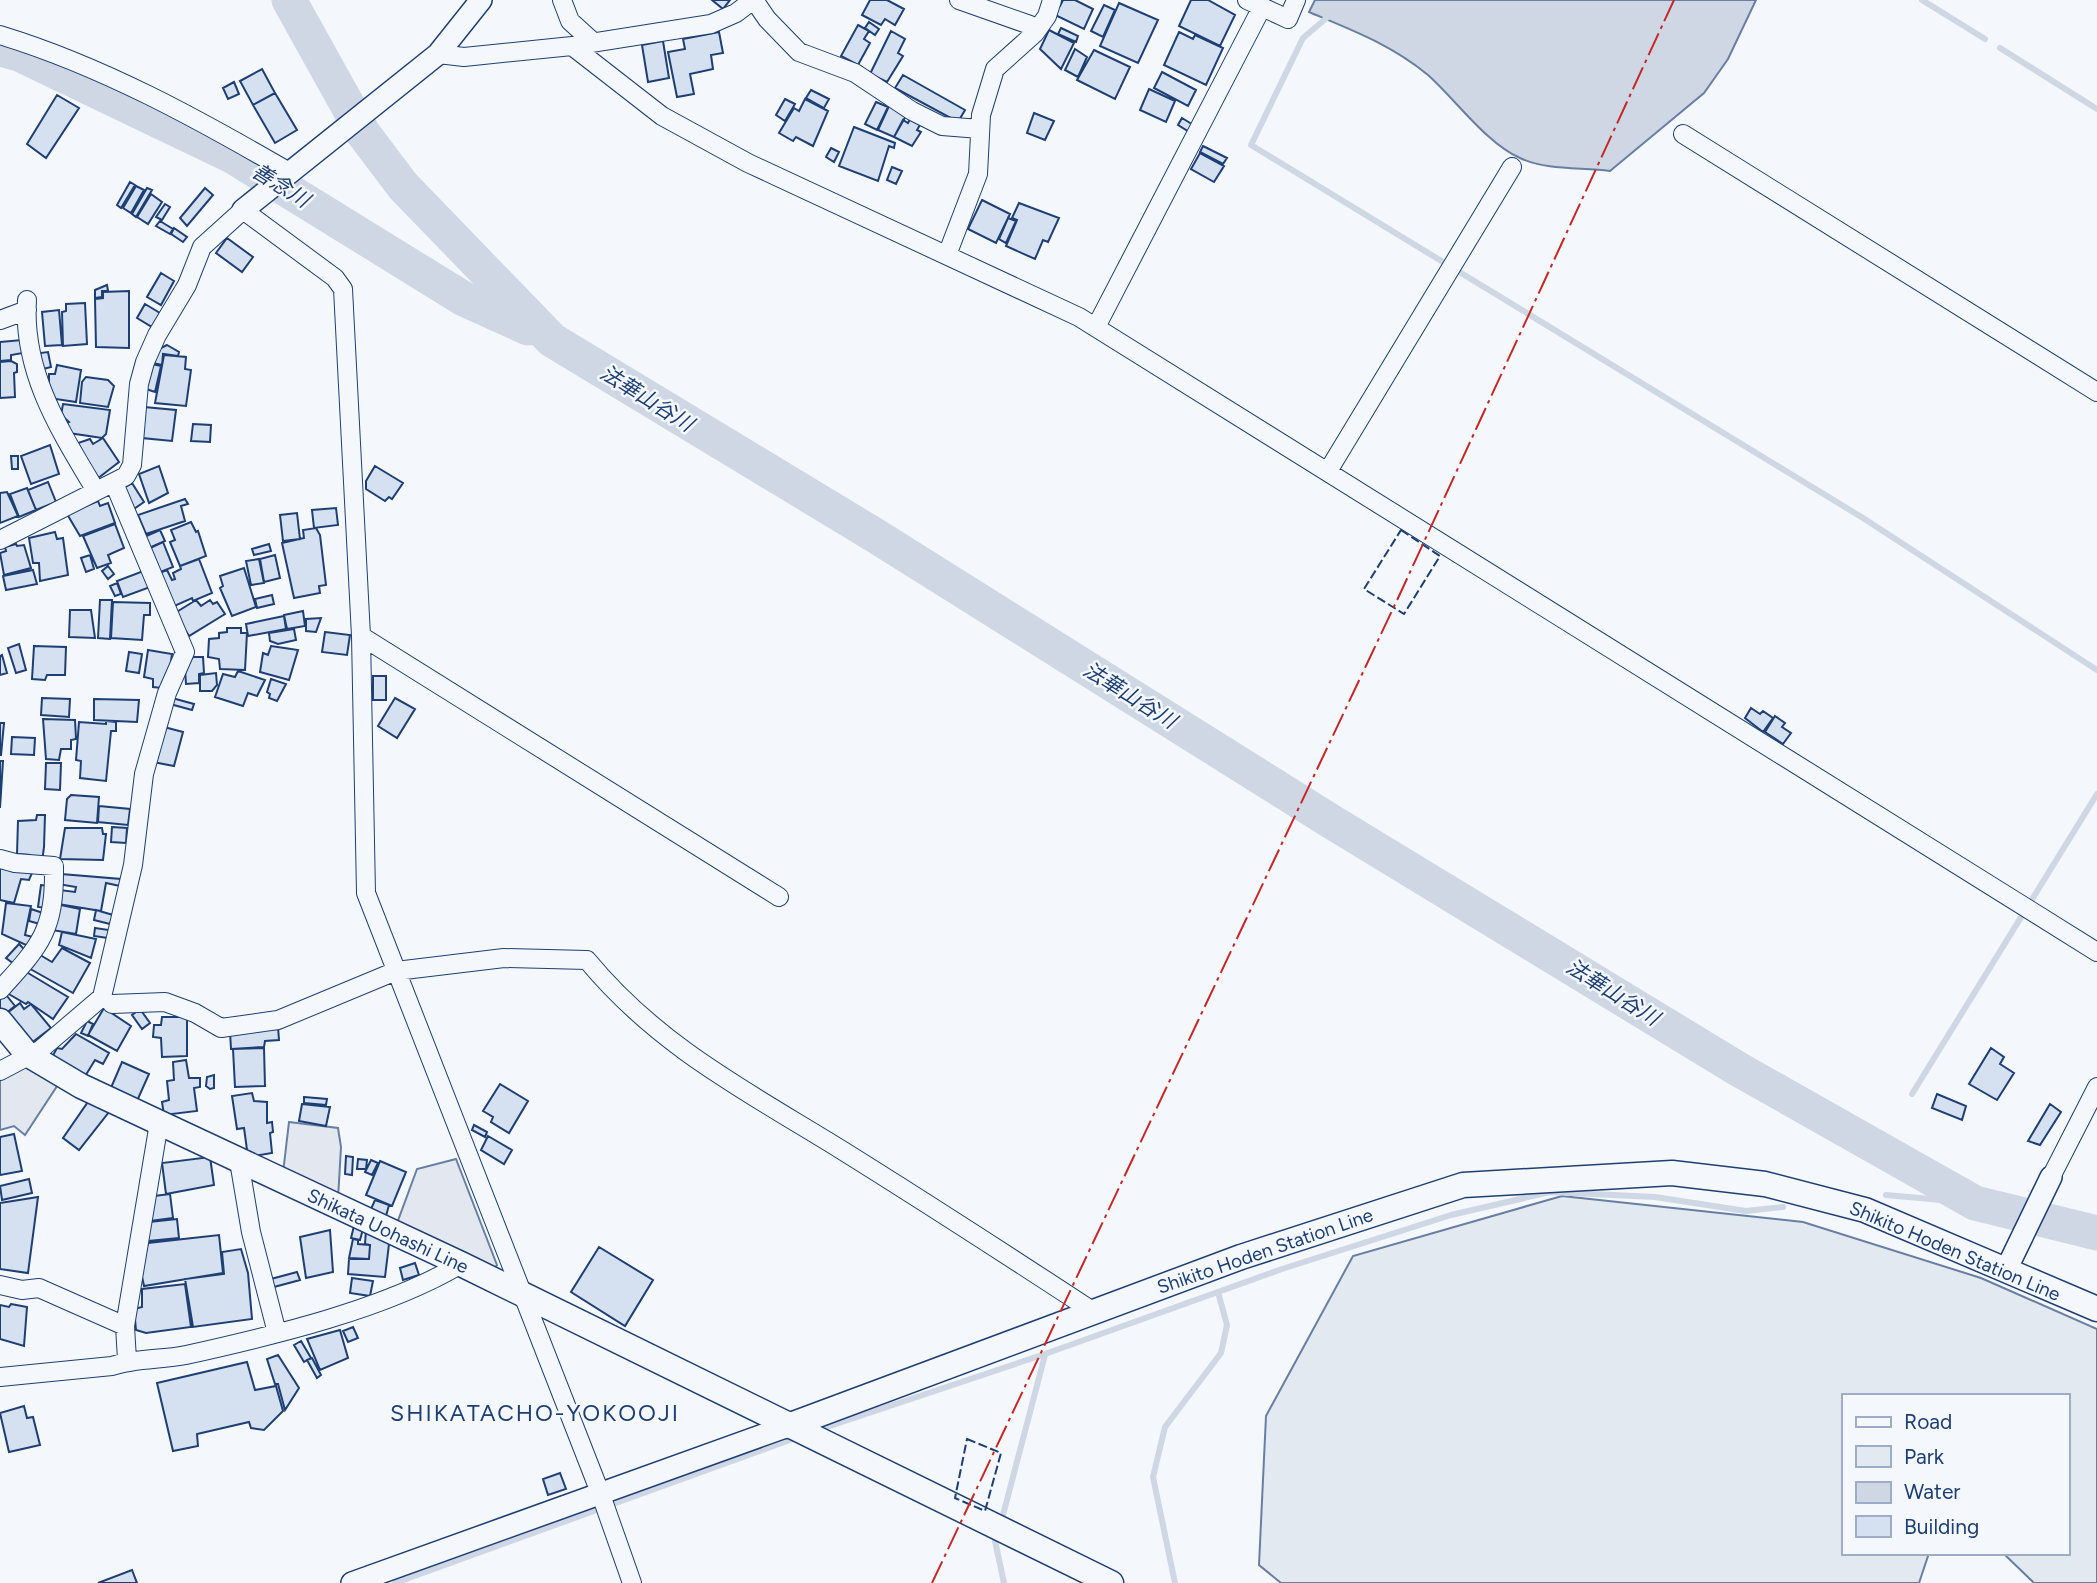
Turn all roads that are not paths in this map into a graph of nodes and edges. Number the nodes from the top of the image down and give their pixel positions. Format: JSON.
{"nodes":[{"id":1,"x":481,"y":0,"type":"edge"},
{"id":2,"x":562,"y":0,"type":"edge"},
{"id":3,"x":753,"y":0,"type":"edge"},
{"id":4,"x":959,"y":0,"type":"edge"},
{"id":5,"x":1052,"y":0,"type":"edge"},
{"id":6,"x":1296,"y":0,"type":"edge"},
{"id":7,"x":1254,"y":4,"type":"edge"},
{"id":8,"x":1035,"y":33,"type":"junction"},
{"id":9,"x":0,"y":34,"type":"edge"},
{"id":10,"x":593,"y":42,"type":"junction"},
{"id":11,"x":572,"y":46,"type":"junction"},
{"id":12,"x":438,"y":54,"type":"junction"},
{"id":13,"x":980,"y":129,"type":"junction"},
{"id":14,"x":1683,"y":134,"type":"dead end"},
{"id":15,"x":1512,"y":167,"type":"dead end"},
{"id":16,"x":289,"y":174,"type":"junction"},
{"id":17,"x":249,"y":205,"type":"junction"},
{"id":18,"x":947,"y":255,"type":"junction"},
{"id":19,"x":0,"y":320,"type":"edge"},
{"id":20,"x":1096,"y":327,"type":"junction"},
{"id":21,"x":2097,"y":392,"type":"edge"},
{"id":22,"x":1328,"y":471,"type":"junction"},
{"id":23,"x":114,"y":483,"type":"junction"},
{"id":24,"x":96,"y":491,"type":"junction"},
{"id":25,"x":0,"y":540,"type":"edge"},
{"id":26,"x":361,"y":636,"type":"junction"},
{"id":27,"x":0,"y":859,"type":"edge"},
{"id":28,"x":779,"y":897,"type":"dead end"},
{"id":29,"x":2097,"y":952,"type":"edge"},
{"id":30,"x":396,"y":971,"type":"junction"},
{"id":31,"x":0,"y":990,"type":"edge"},
{"id":32,"x":112,"y":1004,"type":"dead end"},
{"id":33,"x":0,"y":1021,"type":"edge"},
{"id":34,"x":27,"y":1054,"type":"junction"},
{"id":35,"x":0,"y":1071,"type":"edge"},
{"id":36,"x":2097,"y":1087,"type":"edge"},
{"id":37,"x":159,"y":1123,"type":"junction"},
{"id":38,"x":239,"y":1161,"type":"junction"},
{"id":39,"x":2051,"y":1177,"type":"joint"},
{"id":40,"x":461,"y":1264,"type":"junction"},
{"id":41,"x":2006,"y":1270,"type":"junction"},
{"id":42,"x":0,"y":1285,"type":"edge"},
{"id":43,"x":523,"y":1296,"type":"junction"},
{"id":44,"x":2097,"y":1309,"type":"edge"},
{"id":45,"x":1094,"y":1312,"type":"junction"},
{"id":46,"x":125,"y":1326,"type":"junction"},
{"id":47,"x":277,"y":1334,"type":"junction"},
{"id":48,"x":127,"y":1360,"type":"junction"},
{"id":49,"x":0,"y":1377,"type":"edge"},
{"id":50,"x":802,"y":1432,"type":"junction"},
{"id":51,"x":604,"y":1505,"type":"junction"},
{"id":52,"x":352,"y":1583,"type":"edge"},
{"id":53,"x":632,"y":1583,"type":"edge"},
{"id":54,"x":1111,"y":1583,"type":"edge"}],
"edges":[{"from":1,"to":12,"type":"street"},
{"from":2,"to":10,"type":"street"},
{"from":3,"to":10,"type":"street"},
{"from":3,"to":13,"type":"street"},
{"from":4,"to":8,"type":"street"},
{"from":5,"to":8,"type":"street"},
{"from":6,"to":7,"type":"street"},
{"from":7,"to":20,"type":"street"},
{"from":8,"to":13,"type":"street"},
{"from":9,"to":16,"type":"street"},
{"from":10,"to":11,"type":"street"},
{"from":11,"to":12,"type":"street"},
{"from":11,"to":18,"type":"street"},
{"from":12,"to":16,"type":"street"},
{"from":13,"to":18,"type":"street"},
{"from":14,"to":21,"type":"street"},
{"from":15,"to":22,"type":"street"},
{"from":16,"to":17,"type":"street"},
{"from":17,"to":23,"type":"street"},
{"from":17,"to":26,"type":"street"},
{"from":18,"to":20,"type":"street"},
{"from":19,"to":24,"type":"street"},
{"from":20,"to":22,"type":"street"},
{"from":22,"to":29,"type":"street"},
{"from":23,"to":24,"type":"street"},
{"from":23,"to":34,"type":"street"},
{"from":24,"to":25,"type":"street"},
{"from":26,"to":28,"type":"street"},
{"from":26,"to":30,"type":"street"},
{"from":27,"to":31,"type":"street"},
{"from":30,"to":32,"type":"street"},
{"from":30,"to":43,"type":"street"},
{"from":30,"to":45,"type":"street"},
{"from":33,"to":34,"type":"main road","name":"Shikata Uohashi Line"},
{"from":34,"to":35,"type":"street"},
{"from":34,"to":37,"type":"main road","name":"Shikata Uohashi Line"},
{"from":36,"to":39,"type":"street"},
{"from":37,"to":38,"type":"main road","name":"Shikata Uohashi Line"},
{"from":37,"to":46,"type":"street"},
{"from":38,"to":40,"type":"main road","name":"Shikata Uohashi Line"},
{"from":38,"to":47,"type":"street"},
{"from":39,"to":41,"type":"street"},
{"from":40,"to":43,"type":"main road","name":"Shikata Uohashi Line"},
{"from":40,"to":47,"type":"street"},
{"from":41,"to":44,"type":"main road","name":"Shikito Hoden Station Line"},
{"from":41,"to":45,"type":"main road","name":"Shikito Hoden Station Line"},
{"from":42,"to":46,"type":"street"},
{"from":43,"to":50,"type":"main road","name":"Shikata Uohashi Line"},
{"from":43,"to":51,"type":"street"},
{"from":45,"to":50,"type":"main road","name":"Shikito Hoden Station Line"},
{"from":46,"to":48,"type":"street"},
{"from":47,"to":48,"type":"street"},
{"from":48,"to":49,"type":"street"},
{"from":50,"to":51,"type":"street"},
{"from":50,"to":54,"type":"main road"},
{"from":51,"to":52,"type":"street"},
{"from":51,"to":53,"type":"street"}]}
